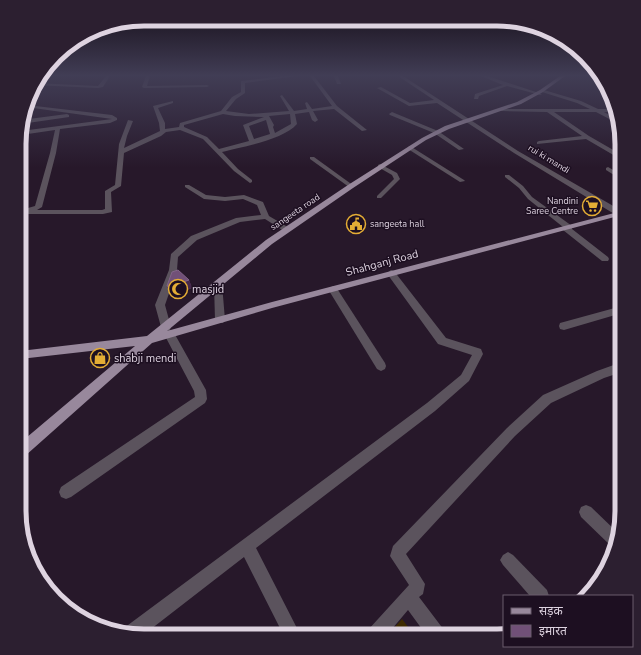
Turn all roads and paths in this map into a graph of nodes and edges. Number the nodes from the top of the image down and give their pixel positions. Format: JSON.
{"nodes":[{"id":1,"x":32,"y":107,"type":"edge"},
{"id":2,"x":156,"y":107,"type":"edge"},
{"id":3,"x":227,"y":107,"type":"edge"},
{"id":4,"x":288,"y":107,"type":"edge"},
{"id":5,"x":309,"y":107,"type":"edge"},
{"id":6,"x":335,"y":107,"type":"joint"},
{"id":7,"x":447,"y":107,"type":"edge"},
{"id":8,"x":510,"y":107,"type":"edge"},
{"id":9,"x":590,"y":107,"type":"edge"},
{"id":10,"x":311,"y":110,"type":"junction"},
{"id":11,"x":502,"y":110,"type":"junction"},
{"id":12,"x":548,"y":110,"type":"junction"},
{"id":13,"x":599,"y":110,"type":"junction"},
{"id":14,"x":610,"y":111,"type":"edge"},
{"id":15,"x":223,"y":112,"type":"junction"},
{"id":16,"x":291,"y":112,"type":"junction"},
{"id":17,"x":83,"y":114,"type":"junction"},
{"id":18,"x":392,"y":114,"type":"dead end"},
{"id":19,"x":267,"y":116,"type":"junction"},
{"id":20,"x":612,"y":118,"type":"edge"},
{"id":21,"x":315,"y":120,"type":"dead end"},
{"id":22,"x":466,"y":120,"type":"junction"},
{"id":23,"x":28,"y":121,"type":"edge"},
{"id":24,"x":130,"y":121,"type":"dead end"},
{"id":25,"x":58,"y":128,"type":"junction"},
{"id":26,"x":181,"y":128,"type":"junction"},
{"id":27,"x":364,"y":130,"type":"dead end"},
{"id":28,"x":164,"y":131,"type":"junction"},
{"id":29,"x":27,"y":132,"type":"edge"},
{"id":30,"x":436,"y":132,"type":"junction"},
{"id":31,"x":273,"y":135,"type":"junction"},
{"id":32,"x":587,"y":137,"type":"junction"},
{"id":33,"x":252,"y":141,"type":"junction"},
{"id":34,"x":539,"y":143,"type":"dead end"},
{"id":35,"x":410,"y":148,"type":"junction"},
{"id":36,"x":461,"y":149,"type":"dead end"},
{"id":37,"x":218,"y":151,"type":"junction"},
{"id":38,"x":121,"y":152,"type":"junction"},
{"id":39,"x":615,"y":154,"type":"edge"},
{"id":40,"x":312,"y":158,"type":"dead end"},
{"id":41,"x":380,"y":166,"type":"junction"},
{"id":42,"x":608,"y":169,"type":"dead end"},
{"id":43,"x":615,"y":174,"type":"edge"},
{"id":44,"x":507,"y":176,"type":"dead end"},
{"id":45,"x":250,"y":181,"type":"dead end"},
{"id":46,"x":462,"y":181,"type":"dead end"},
{"id":47,"x":187,"y":186,"type":"dead end"},
{"id":48,"x":351,"y":186,"type":"junction"},
{"id":49,"x":379,"y":197,"type":"dead end"},
{"id":50,"x":615,"y":210,"type":"edge"},
{"id":51,"x":26,"y":211,"type":"edge"},
{"id":52,"x":26,"y":212,"type":"edge"},
{"id":53,"x":615,"y":216,"type":"edge"},
{"id":54,"x":266,"y":217,"type":"junction"},
{"id":55,"x":568,"y":228,"type":"junction"},
{"id":56,"x":287,"y":229,"type":"junction"},
{"id":57,"x":605,"y":259,"type":"dead end"},
{"id":58,"x":391,"y":273,"type":"junction"},
{"id":59,"x":218,"y":284,"type":"junction"},
{"id":60,"x":333,"y":289,"type":"junction"},
{"id":61,"x":615,"y":311,"type":"edge"},
{"id":62,"x":220,"y":320,"type":"junction"},
{"id":63,"x":564,"y":326,"type":"dead end"},
{"id":64,"x":167,"y":331,"type":"junction"},
{"id":65,"x":149,"y":340,"type":"junction"},
{"id":66,"x":26,"y":354,"type":"edge"},
{"id":67,"x":381,"y":366,"type":"dead end"},
{"id":68,"x":615,"y":369,"type":"edge"},
{"id":69,"x":26,"y":446,"type":"edge"},
{"id":70,"x":66,"y":492,"type":"dead end"},
{"id":71,"x":586,"y":512,"type":"dead end"},
{"id":72,"x":612,"y":537,"type":"edge"},
{"id":73,"x":247,"y":547,"type":"junction"},
{"id":74,"x":508,"y":560,"type":"dead end"},
{"id":75,"x":540,"y":595,"type":"edge"},
{"id":76,"x":409,"y":596,"type":"junction"},
{"id":77,"x":140,"y":629,"type":"edge"},
{"id":78,"x":289,"y":629,"type":"edge"},
{"id":79,"x":380,"y":629,"type":"edge"},
{"id":80,"x":433,"y":629,"type":"edge"}],
"edges":[{"from":1,"to":17,"type":"street"},
{"from":2,"to":28,"type":"street"},
{"from":3,"to":15,"type":"street"},
{"from":4,"to":16,"type":"street"},
{"from":5,"to":10,"type":"street"},
{"from":6,"to":10,"type":"street"},
{"from":6,"to":27,"type":"street"},
{"from":7,"to":22,"type":"street","name":"rui ki mandi"},
{"from":8,"to":11,"type":"main road","name":"sangeeta road"},
{"from":9,"to":13,"type":"street"},
{"from":10,"to":16,"type":"street"},
{"from":10,"to":21,"type":"street"},
{"from":11,"to":12,"type":"street"},
{"from":11,"to":22,"type":"main road","name":"sangeeta road"},
{"from":12,"to":13,"type":"street"},
{"from":12,"to":32,"type":"street"},
{"from":13,"to":14,"type":"street"},
{"from":13,"to":20,"type":"street"},
{"from":15,"to":19,"type":"street"},
{"from":15,"to":26,"type":"street"},
{"from":16,"to":19,"type":"street"},
{"from":16,"to":31,"type":"street"},
{"from":17,"to":23,"type":"street"},
{"from":17,"to":25,"type":"street"},
{"from":18,"to":30,"type":"street"},
{"from":19,"to":31,"type":"street"},
{"from":19,"to":33,"type":"street"},
{"from":22,"to":30,"type":"main road","name":"sangeeta road"},
{"from":22,"to":50,"type":"street","name":"rui ki mandi"},
{"from":24,"to":38,"type":"street"},
{"from":25,"to":29,"type":"street"},
{"from":25,"to":51,"type":"street"},
{"from":26,"to":28,"type":"street"},
{"from":26,"to":37,"type":"street"},
{"from":28,"to":38,"type":"street"},
{"from":30,"to":35,"type":"main road","name":"sangeeta road"},
{"from":30,"to":36,"type":"street"},
{"from":31,"to":33,"type":"street"},
{"from":32,"to":34,"type":"street"},
{"from":32,"to":39,"type":"street"},
{"from":33,"to":37,"type":"street"},
{"from":35,"to":41,"type":"main road","name":"sangeeta road"},
{"from":35,"to":46,"type":"street"},
{"from":37,"to":45,"type":"street"},
{"from":38,"to":52,"type":"street"},
{"from":40,"to":48,"type":"street"},
{"from":41,"to":48,"type":"main road","name":"sangeeta road"},
{"from":41,"to":49,"type":"street"},
{"from":42,"to":43,"type":"street"},
{"from":44,"to":55,"type":"street"},
{"from":47,"to":54,"type":"street"},
{"from":48,"to":56,"type":"main road","name":"sangeeta road"},
{"from":53,"to":55,"type":"main road","name":"Shahganj Road"},
{"from":54,"to":56,"type":"street"},
{"from":54,"to":64,"type":"street"},
{"from":55,"to":57,"type":"street"},
{"from":55,"to":58,"type":"main road","name":"Shahganj Road"},
{"from":56,"to":59,"type":"main road","name":"sangeeta road"},
{"from":58,"to":60,"type":"main road","name":"Shahganj Road"},
{"from":58,"to":73,"type":"street"},
{"from":59,"to":62,"type":"street"},
{"from":59,"to":64,"type":"main road","name":"sangeeta road"},
{"from":60,"to":62,"type":"main road","name":"Shahganj Road"},
{"from":60,"to":67,"type":"street"},
{"from":61,"to":63,"type":"street"},
{"from":62,"to":64,"type":"main road","name":"Shahganj Road"},
{"from":64,"to":65,"type":"main road","name":"Shahganj Road"},
{"from":64,"to":70,"type":"street"},
{"from":65,"to":66,"type":"main road"},
{"from":65,"to":69,"type":"main road"},
{"from":68,"to":76,"type":"street"},
{"from":71,"to":72,"type":"street"},
{"from":73,"to":77,"type":"street"},
{"from":73,"to":78,"type":"street"},
{"from":74,"to":75,"type":"street"},
{"from":76,"to":79,"type":"street"},
{"from":76,"to":80,"type":"street"}]}
